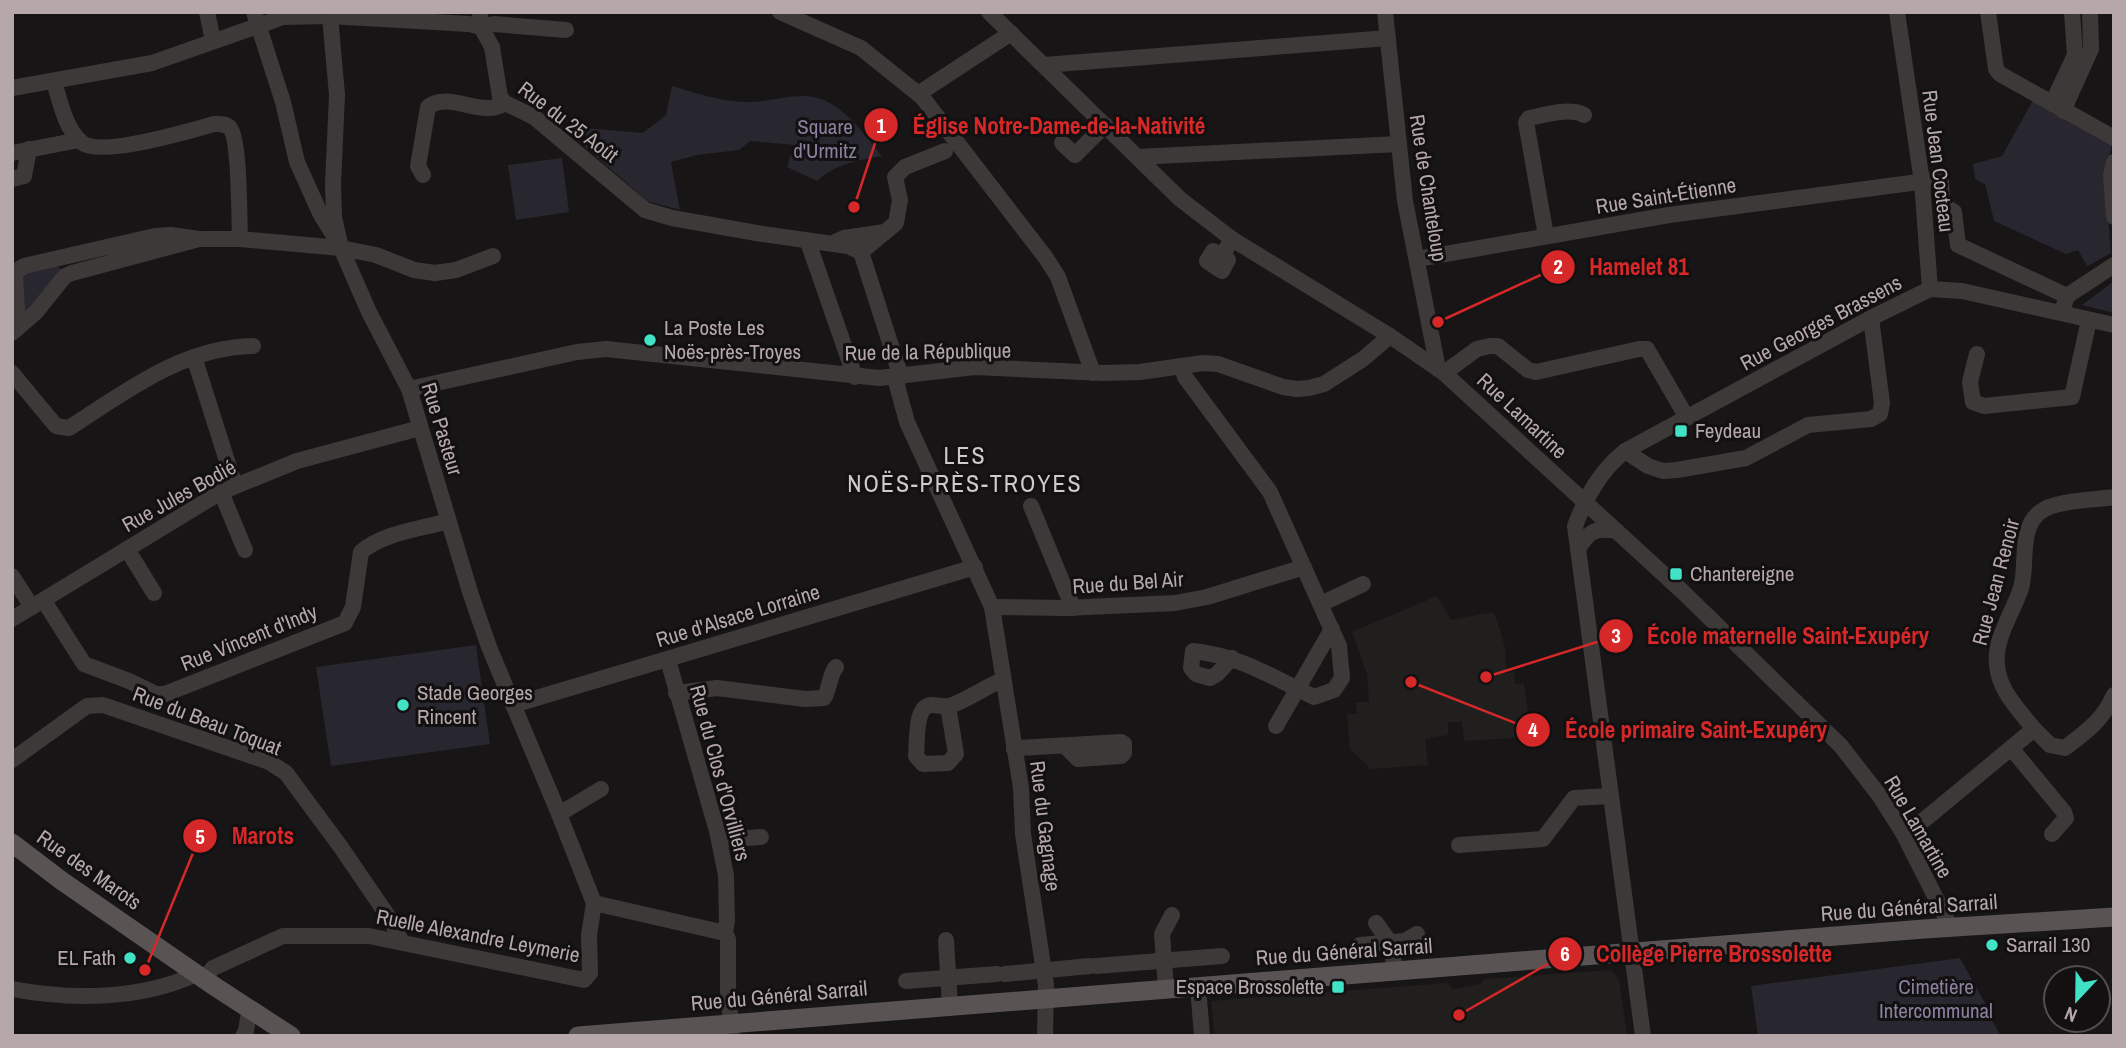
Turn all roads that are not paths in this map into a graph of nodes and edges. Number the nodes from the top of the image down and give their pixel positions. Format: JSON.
{"nodes":[{"id":1,"x":207,"y":12,"type":"edge"},
{"id":2,"x":989,"y":12,"type":"edge"},
{"id":3,"x":1385,"y":12,"type":"edge"},
{"id":4,"x":1886,"y":12,"type":"edge"},
{"id":5,"x":1897,"y":12,"type":"edge"},
{"id":6,"x":1988,"y":12,"type":"edge"},
{"id":7,"x":2071,"y":12,"type":"edge"},
{"id":8,"x":2090,"y":12,"type":"edge"},
{"id":9,"x":785,"y":14,"type":"edge"},
{"id":10,"x":330,"y":16,"type":"junction"},
{"id":11,"x":255,"y":18,"type":"edge"},
{"id":12,"x":481,"y":20,"type":"edge"},
{"id":13,"x":566,"y":30,"type":"dead end"},
{"id":14,"x":1011,"y":33,"type":"junction"},
{"id":15,"x":1388,"y":38,"type":"junction"},
{"id":16,"x":1900,"y":38,"type":"junction"},
{"id":17,"x":213,"y":40,"type":"junction"},
{"id":18,"x":1044,"y":65,"type":"junction"},
{"id":19,"x":54,"y":82,"type":"junction"},
{"id":20,"x":12,"y":88,"type":"edge"},
{"id":21,"x":918,"y":94,"type":"junction"},
{"id":22,"x":505,"y":103,"type":"junction"},
{"id":23,"x":2057,"y":108,"type":"junction"},
{"id":24,"x":1584,"y":115,"type":"dead end"},
{"id":25,"x":1105,"y":125,"type":"junction"},
{"id":26,"x":2114,"y":138,"type":"edge"},
{"id":27,"x":79,"y":140,"type":"junction"},
{"id":28,"x":1062,"y":143,"type":"dead end"},
{"id":29,"x":1399,"y":144,"type":"junction"},
{"id":30,"x":29,"y":149,"type":"junction"},
{"id":31,"x":945,"y":152,"type":"dead end"},
{"id":32,"x":12,"y":153,"type":"edge"},
{"id":33,"x":1137,"y":158,"type":"junction"},
{"id":34,"x":2114,"y":162,"type":"edge"},
{"id":35,"x":423,"y":175,"type":"dead end"},
{"id":36,"x":12,"y":179,"type":"edge"},
{"id":37,"x":1922,"y":182,"type":"junction"},
{"id":38,"x":333,"y":184,"type":"junction"},
{"id":39,"x":308,"y":187,"type":"junction"},
{"id":40,"x":2114,"y":217,"type":"edge"},
{"id":41,"x":1546,"y":236,"type":"junction"},
{"id":42,"x":200,"y":239,"type":"junction"},
{"id":43,"x":240,"y":239,"type":"junction"},
{"id":44,"x":1232,"y":239,"type":"junction"},
{"id":45,"x":808,"y":242,"type":"junction"},
{"id":46,"x":859,"y":245,"type":"junction"},
{"id":47,"x":341,"y":248,"type":"junction"},
{"id":48,"x":493,"y":256,"type":"dead end"},
{"id":49,"x":1222,"y":256,"type":"dead end"},
{"id":50,"x":63,"y":257,"type":"junction"},
{"id":51,"x":1417,"y":259,"type":"junction"},
{"id":52,"x":2114,"y":265,"type":"edge"},
{"id":53,"x":72,"y":273,"type":"junction"},
{"id":54,"x":14,"y":284,"type":"edge"},
{"id":55,"x":1930,"y":289,"type":"junction"},
{"id":56,"x":2067,"y":296,"type":"junction"},
{"id":57,"x":2060,"y":313,"type":"junction"},
{"id":58,"x":1871,"y":317,"type":"junction"},
{"id":59,"x":2089,"y":320,"type":"junction"},
{"id":60,"x":2114,"y":325,"type":"edge"},
{"id":61,"x":15,"y":330,"type":"edge"},
{"id":62,"x":1390,"y":336,"type":"junction"},
{"id":63,"x":253,"y":346,"type":"dead end"},
{"id":64,"x":1977,"y":354,"type":"dead end"},
{"id":65,"x":194,"y":357,"type":"junction"},
{"id":66,"x":1182,"y":366,"type":"junction"},
{"id":67,"x":1441,"y":371,"type":"junction"},
{"id":68,"x":12,"y":373,"type":"edge"},
{"id":69,"x":1093,"y":373,"type":"junction"},
{"id":70,"x":855,"y":377,"type":"junction"},
{"id":71,"x":898,"y":377,"type":"junction"},
{"id":72,"x":409,"y":388,"type":"junction"},
{"id":73,"x":1687,"y":418,"type":"junction"},
{"id":74,"x":420,"y":428,"type":"junction"},
{"id":75,"x":1625,"y":451,"type":"junction"},
{"id":76,"x":228,"y":489,"type":"junction"},
{"id":77,"x":2114,"y":497,"type":"edge"},
{"id":78,"x":1584,"y":503,"type":"junction"},
{"id":79,"x":1031,"y":506,"type":"dead end"},
{"id":80,"x":448,"y":521,"type":"junction"},
{"id":81,"x":1617,"y":531,"type":"junction"},
{"id":82,"x":1578,"y":548,"type":"junction"},
{"id":83,"x":127,"y":549,"type":"junction"},
{"id":84,"x":245,"y":550,"type":"dead end"},
{"id":85,"x":975,"y":566,"type":"junction"},
{"id":86,"x":1304,"y":567,"type":"junction"},
{"id":87,"x":12,"y":576,"type":"edge"},
{"id":88,"x":1363,"y":584,"type":"dead end"},
{"id":89,"x":154,"y":593,"type":"dead end"},
{"id":90,"x":38,"y":604,"type":"junction"},
{"id":91,"x":1321,"y":604,"type":"junction"},
{"id":92,"x":999,"y":607,"type":"junction"},
{"id":93,"x":1073,"y":608,"type":"junction"},
{"id":94,"x":12,"y":619,"type":"edge"},
{"id":95,"x":1332,"y":629,"type":"junction"},
{"id":96,"x":1232,"y":658,"type":"dead end"},
{"id":97,"x":668,"y":660,"type":"junction"},
{"id":98,"x":836,"y":667,"type":"dead end"},
{"id":99,"x":1003,"y":680,"type":"junction"},
{"id":100,"x":1297,"y":689,"type":"junction"},
{"id":101,"x":676,"y":692,"type":"junction"},
{"id":102,"x":2114,"y":695,"type":"edge"},
{"id":103,"x":513,"y":705,"type":"junction"},
{"id":104,"x":948,"y":706,"type":"dead end"},
{"id":105,"x":1276,"y":726,"type":"dead end"},
{"id":106,"x":2035,"y":729,"type":"junction"},
{"id":107,"x":1065,"y":746,"type":"dead end"},
{"id":108,"x":1014,"y":748,"type":"junction"},
{"id":109,"x":2011,"y":748,"type":"junction"},
{"id":110,"x":12,"y":760,"type":"edge"},
{"id":111,"x":601,"y":789,"type":"dead end"},
{"id":112,"x":1611,"y":796,"type":"junction"},
{"id":113,"x":559,"y":814,"type":"junction"},
{"id":114,"x":1903,"y":833,"type":"junction"},
{"id":115,"x":2052,"y":834,"type":"dead end"},
{"id":116,"x":761,"y":837,"type":"dead end"},
{"id":117,"x":719,"y":840,"type":"junction"},
{"id":118,"x":12,"y":842,"type":"edge"},
{"id":119,"x":1460,"y":845,"type":"dead end"},
{"id":120,"x":594,"y":904,"type":"junction"},
{"id":121,"x":1172,"y":915,"type":"dead end"},
{"id":122,"x":2114,"y":917,"type":"edge"},
{"id":123,"x":1376,"y":923,"type":"dead end"},
{"id":124,"x":1951,"y":928,"type":"junction"},
{"id":125,"x":725,"y":933,"type":"junction"},
{"id":126,"x":1417,"y":934,"type":"dead end"},
{"id":127,"x":946,"y":940,"type":"dead end"},
{"id":128,"x":401,"y":941,"type":"junction"},
{"id":129,"x":1391,"y":944,"type":"junction"},
{"id":130,"x":1360,"y":945,"type":"dead end"},
{"id":131,"x":1631,"y":953,"type":"junction"},
{"id":132,"x":1222,"y":956,"type":"dead end"},
{"id":133,"x":1164,"y":962,"type":"junction"},
{"id":134,"x":1043,"y":971,"type":"junction"},
{"id":135,"x":1395,"y":971,"type":"junction"},
{"id":136,"x":200,"y":976,"type":"junction"},
{"id":137,"x":948,"y":978,"type":"junction"},
{"id":138,"x":906,"y":981,"type":"dead end"},
{"id":139,"x":1198,"y":987,"type":"junction"},
{"id":140,"x":12,"y":989,"type":"edge"},
{"id":141,"x":1166,"y":989,"type":"junction"},
{"id":142,"x":1047,"y":998,"type":"junction"},
{"id":143,"x":950,"y":1006,"type":"junction"},
{"id":144,"x":246,"y":1009,"type":"junction"},
{"id":145,"x":731,"y":1029,"type":"edge"},
{"id":146,"x":243,"y":1036,"type":"edge"},
{"id":147,"x":278,"y":1036,"type":"edge"},
{"id":148,"x":291,"y":1036,"type":"edge"},
{"id":149,"x":578,"y":1036,"type":"edge"},
{"id":150,"x":1045,"y":1036,"type":"edge"},
{"id":151,"x":1202,"y":1036,"type":"edge"},
{"id":152,"x":1643,"y":1036,"type":"edge"}],
"edges":[{"from":1,"to":17,"type":"street"},
{"from":2,"to":14,"type":"street","name":"Rue Lamartine"},
{"from":3,"to":15,"type":"street","name":"Rue de Chanteloup"},
{"from":4,"to":16,"type":"street","name":"Rue Jean Cocteau"},
{"from":5,"to":16,"type":"street","name":"Rue Jean Cocteau"},
{"from":6,"to":23,"type":"street"},
{"from":7,"to":23,"type":"street"},
{"from":8,"to":23,"type":"street"},
{"from":9,"to":21,"type":"street"},
{"from":10,"to":11,"type":"street"},
{"from":10,"to":12,"type":"street"},
{"from":10,"to":38,"type":"street","name":"Rue Pasteur"},
{"from":11,"to":17,"type":"street"},
{"from":11,"to":39,"type":"street"},
{"from":12,"to":13,"type":"street"},
{"from":12,"to":22,"type":"street","name":"Rue du 25 Août"},
{"from":14,"to":18,"type":"street","name":"Rue Lamartine"},
{"from":14,"to":21,"type":"street"},
{"from":15,"to":18,"type":"street"},
{"from":15,"to":29,"type":"street","name":"Rue de Chanteloup"},
{"from":16,"to":37,"type":"street","name":"Rue Jean Cocteau"},
{"from":17,"to":19,"type":"street"},
{"from":18,"to":25,"type":"street","name":"Rue Lamartine"},
{"from":19,"to":20,"type":"street"},
{"from":19,"to":27,"type":"street"},
{"from":21,"to":69,"type":"street"},
{"from":22,"to":35,"type":"street"},
{"from":22,"to":45,"type":"street","name":"Rue du 25 Août"},
{"from":23,"to":26,"type":"street"},
{"from":24,"to":41,"type":"street"},
{"from":25,"to":28,"type":"street"},
{"from":25,"to":33,"type":"street","name":"Rue Lamartine"},
{"from":27,"to":30,"type":"street"},
{"from":27,"to":43,"type":"street"},
{"from":29,"to":33,"type":"street"},
{"from":29,"to":51,"type":"street","name":"Rue de Chanteloup"},
{"from":30,"to":32,"type":"street"},
{"from":30,"to":36,"type":"street"},
{"from":31,"to":46,"type":"street"},
{"from":33,"to":44,"type":"street","name":"Rue Lamartine"},
{"from":34,"to":40,"type":"street"},
{"from":37,"to":41,"type":"street","name":"Rue Saint-Étienne"},
{"from":37,"to":55,"type":"street","name":"Rue Jean Cocteau"},
{"from":37,"to":56,"type":"street"},
{"from":38,"to":39,"type":"street"},
{"from":38,"to":47,"type":"street","name":"Rue Pasteur"},
{"from":39,"to":47,"type":"street"},
{"from":41,"to":51,"type":"street","name":"Rue Saint-Étienne"},
{"from":42,"to":43,"type":"street"},
{"from":42,"to":50,"type":"street"},
{"from":42,"to":53,"type":"street"},
{"from":43,"to":47,"type":"street"},
{"from":44,"to":49,"type":"street"},
{"from":44,"to":62,"type":"street","name":"Rue Lamartine"},
{"from":45,"to":46,"type":"street","name":"Rue du 25 Août"},
{"from":45,"to":70,"type":"street"},
{"from":46,"to":71,"type":"street","name":"Rue du Gagnage"},
{"from":47,"to":48,"type":"street"},
{"from":47,"to":72,"type":"street","name":"Rue Pasteur"},
{"from":50,"to":53,"type":"street"},
{"from":50,"to":54,"type":"street"},
{"from":51,"to":67,"type":"street","name":"Rue de Chanteloup"},
{"from":52,"to":56,"type":"street"},
{"from":53,"to":61,"type":"street"},
{"from":54,"to":61,"type":"street"},
{"from":55,"to":57,"type":"street","name":"Rue Georges Brassens"},
{"from":55,"to":58,"type":"street","name":"Rue Georges Brassens"},
{"from":56,"to":57,"type":"street"},
{"from":57,"to":59,"type":"street","name":"Rue Georges Brassens"},
{"from":58,"to":73,"type":"street","name":"Rue Georges Brassens"},
{"from":58,"to":75,"type":"street"},
{"from":59,"to":60,"type":"street","name":"Rue Georges Brassens"},
{"from":59,"to":64,"type":"street"},
{"from":62,"to":66,"type":"street","name":"Rue de la République"},
{"from":62,"to":67,"type":"street","name":"Rue Lamartine"},
{"from":63,"to":65,"type":"street"},
{"from":65,"to":68,"type":"street"},
{"from":65,"to":76,"type":"street"},
{"from":66,"to":69,"type":"street","name":"Rue de la République"},
{"from":66,"to":86,"type":"street"},
{"from":67,"to":73,"type":"street"},
{"from":67,"to":78,"type":"street","name":"Rue Lamartine"},
{"from":69,"to":71,"type":"street","name":"Rue de la République"},
{"from":70,"to":71,"type":"street","name":"Rue de la République"},
{"from":70,"to":72,"type":"street","name":"Rue de la République"},
{"from":71,"to":85,"type":"street","name":"Rue du Gagnage"},
{"from":72,"to":74,"type":"street","name":"Rue Pasteur"},
{"from":73,"to":75,"type":"street","name":"Rue Georges Brassens"},
{"from":74,"to":76,"type":"street","name":"Rue Jules Bodié"},
{"from":74,"to":80,"type":"street","name":"Rue Pasteur"},
{"from":75,"to":78,"type":"street","name":"Rue Georges Brassens"},
{"from":76,"to":83,"type":"street","name":"Rue Jules Bodié"},
{"from":76,"to":84,"type":"street"},
{"from":77,"to":106,"type":"street","name":"Rue Jean Renoir"},
{"from":78,"to":81,"type":"street","name":"Rue Lamartine"},
{"from":78,"to":82,"type":"street"},
{"from":79,"to":93,"type":"street"},
{"from":80,"to":90,"type":"street","name":"Rue Vincent d'Indy"},
{"from":80,"to":103,"type":"street","name":"Rue Pasteur"},
{"from":81,"to":82,"type":"street"},
{"from":81,"to":114,"type":"street","name":"Rue Lamartine"},
{"from":82,"to":112,"type":"street"},
{"from":83,"to":89,"type":"street"},
{"from":83,"to":90,"type":"street","name":"Rue Jules Bodié"},
{"from":85,"to":92,"type":"street","name":"Rue du Gagnage"},
{"from":85,"to":97,"type":"street","name":"Rue d'Alsace Lorraine"},
{"from":86,"to":91,"type":"street"},
{"from":86,"to":93,"type":"street","name":"Rue du Bel Air"},
{"from":87,"to":90,"type":"street"},
{"from":88,"to":91,"type":"street"},
{"from":90,"to":94,"type":"street","name":"Rue Jules Bodié"},
{"from":91,"to":95,"type":"street"},
{"from":92,"to":93,"type":"street","name":"Rue du Bel Air"},
{"from":92,"to":99,"type":"street","name":"Rue du Gagnage"},
{"from":95,"to":100,"type":"street"},
{"from":95,"to":100,"type":"street"},
{"from":96,"to":100,"type":"street"},
{"from":97,"to":101,"type":"street","name":"Rue du Clos d'Orvilliers"},
{"from":97,"to":103,"type":"street","name":"Rue d'Alsace Lorraine"},
{"from":98,"to":101,"type":"street"},
{"from":99,"to":104,"type":"street"},
{"from":99,"to":108,"type":"street","name":"Rue du Gagnage"},
{"from":100,"to":105,"type":"street"},
{"from":101,"to":117,"type":"street","name":"Rue du Clos d'Orvilliers"},
{"from":102,"to":106,"type":"street","name":"Rue Jean Renoir"},
{"from":103,"to":113,"type":"street","name":"Rue Pasteur"},
{"from":106,"to":109,"type":"street"},
{"from":107,"to":108,"type":"street"},
{"from":108,"to":134,"type":"street","name":"Rue du Gagnage"},
{"from":109,"to":114,"type":"street"},
{"from":109,"to":115,"type":"street"},
{"from":110,"to":128,"type":"street","name":"Rue du Beau Toquat"},
{"from":111,"to":113,"type":"street"},
{"from":112,"to":119,"type":"street"},
{"from":112,"to":131,"type":"street"},
{"from":113,"to":120,"type":"street","name":"Rue Pasteur"},
{"from":114,"to":124,"type":"street","name":"Rue Lamartine"},
{"from":116,"to":117,"type":"street"},
{"from":117,"to":125,"type":"street","name":"Rue du Clos d'Orvilliers"},
{"from":118,"to":136,"type":"main road","name":"Rue des Marots"},
{"from":120,"to":125,"type":"street"},
{"from":120,"to":128,"type":"street","name":"Ruelle Alexandre Leymerie"},
{"from":121,"to":133,"type":"street"},
{"from":122,"to":124,"type":"main road","name":"Rue du Général Sarrail"},
{"from":123,"to":129,"type":"street"},
{"from":124,"to":131,"type":"main road","name":"Rue du Général Sarrail"},
{"from":125,"to":145,"type":"street","name":"Rue du Clos d'Orvilliers"},
{"from":126,"to":129,"type":"street"},
{"from":127,"to":137,"type":"street"},
{"from":128,"to":136,"type":"street","name":"Ruelle Alexandre Leymerie"},
{"from":129,"to":130,"type":"street"},
{"from":129,"to":135,"type":"street"},
{"from":131,"to":135,"type":"main road","name":"Rue du Général Sarrail"},
{"from":131,"to":152,"type":"street"},
{"from":132,"to":133,"type":"street"},
{"from":133,"to":134,"type":"street"},
{"from":133,"to":141,"type":"street"},
{"from":134,"to":137,"type":"street"},
{"from":134,"to":142,"type":"street","name":"Rue du Gagnage"},
{"from":135,"to":139,"type":"main road","name":"Rue du Général Sarrail"},
{"from":136,"to":140,"type":"street","name":"Ruelle Alexandre Leymerie"},
{"from":136,"to":144,"type":"main road","name":"Rue des Marots"},
{"from":137,"to":138,"type":"street"},
{"from":137,"to":143,"type":"street"},
{"from":139,"to":141,"type":"main road","name":"Rue du Général Sarrail"},
{"from":139,"to":151,"type":"street"},
{"from":141,"to":142,"type":"main road","name":"Rue du Général Sarrail"},
{"from":142,"to":143,"type":"main road","name":"Rue du Général Sarrail"},
{"from":142,"to":150,"type":"street","name":"Rue du Gagnage"},
{"from":143,"to":145,"type":"main road","name":"Rue du Général Sarrail"},
{"from":144,"to":146,"type":"street"},
{"from":144,"to":147,"type":"main road","name":"Rue des Marots"},
{"from":144,"to":148,"type":"main road","name":"Rue des Marots"},
{"from":145,"to":149,"type":"main road","name":"Rue du Général Sarrail"}]}
